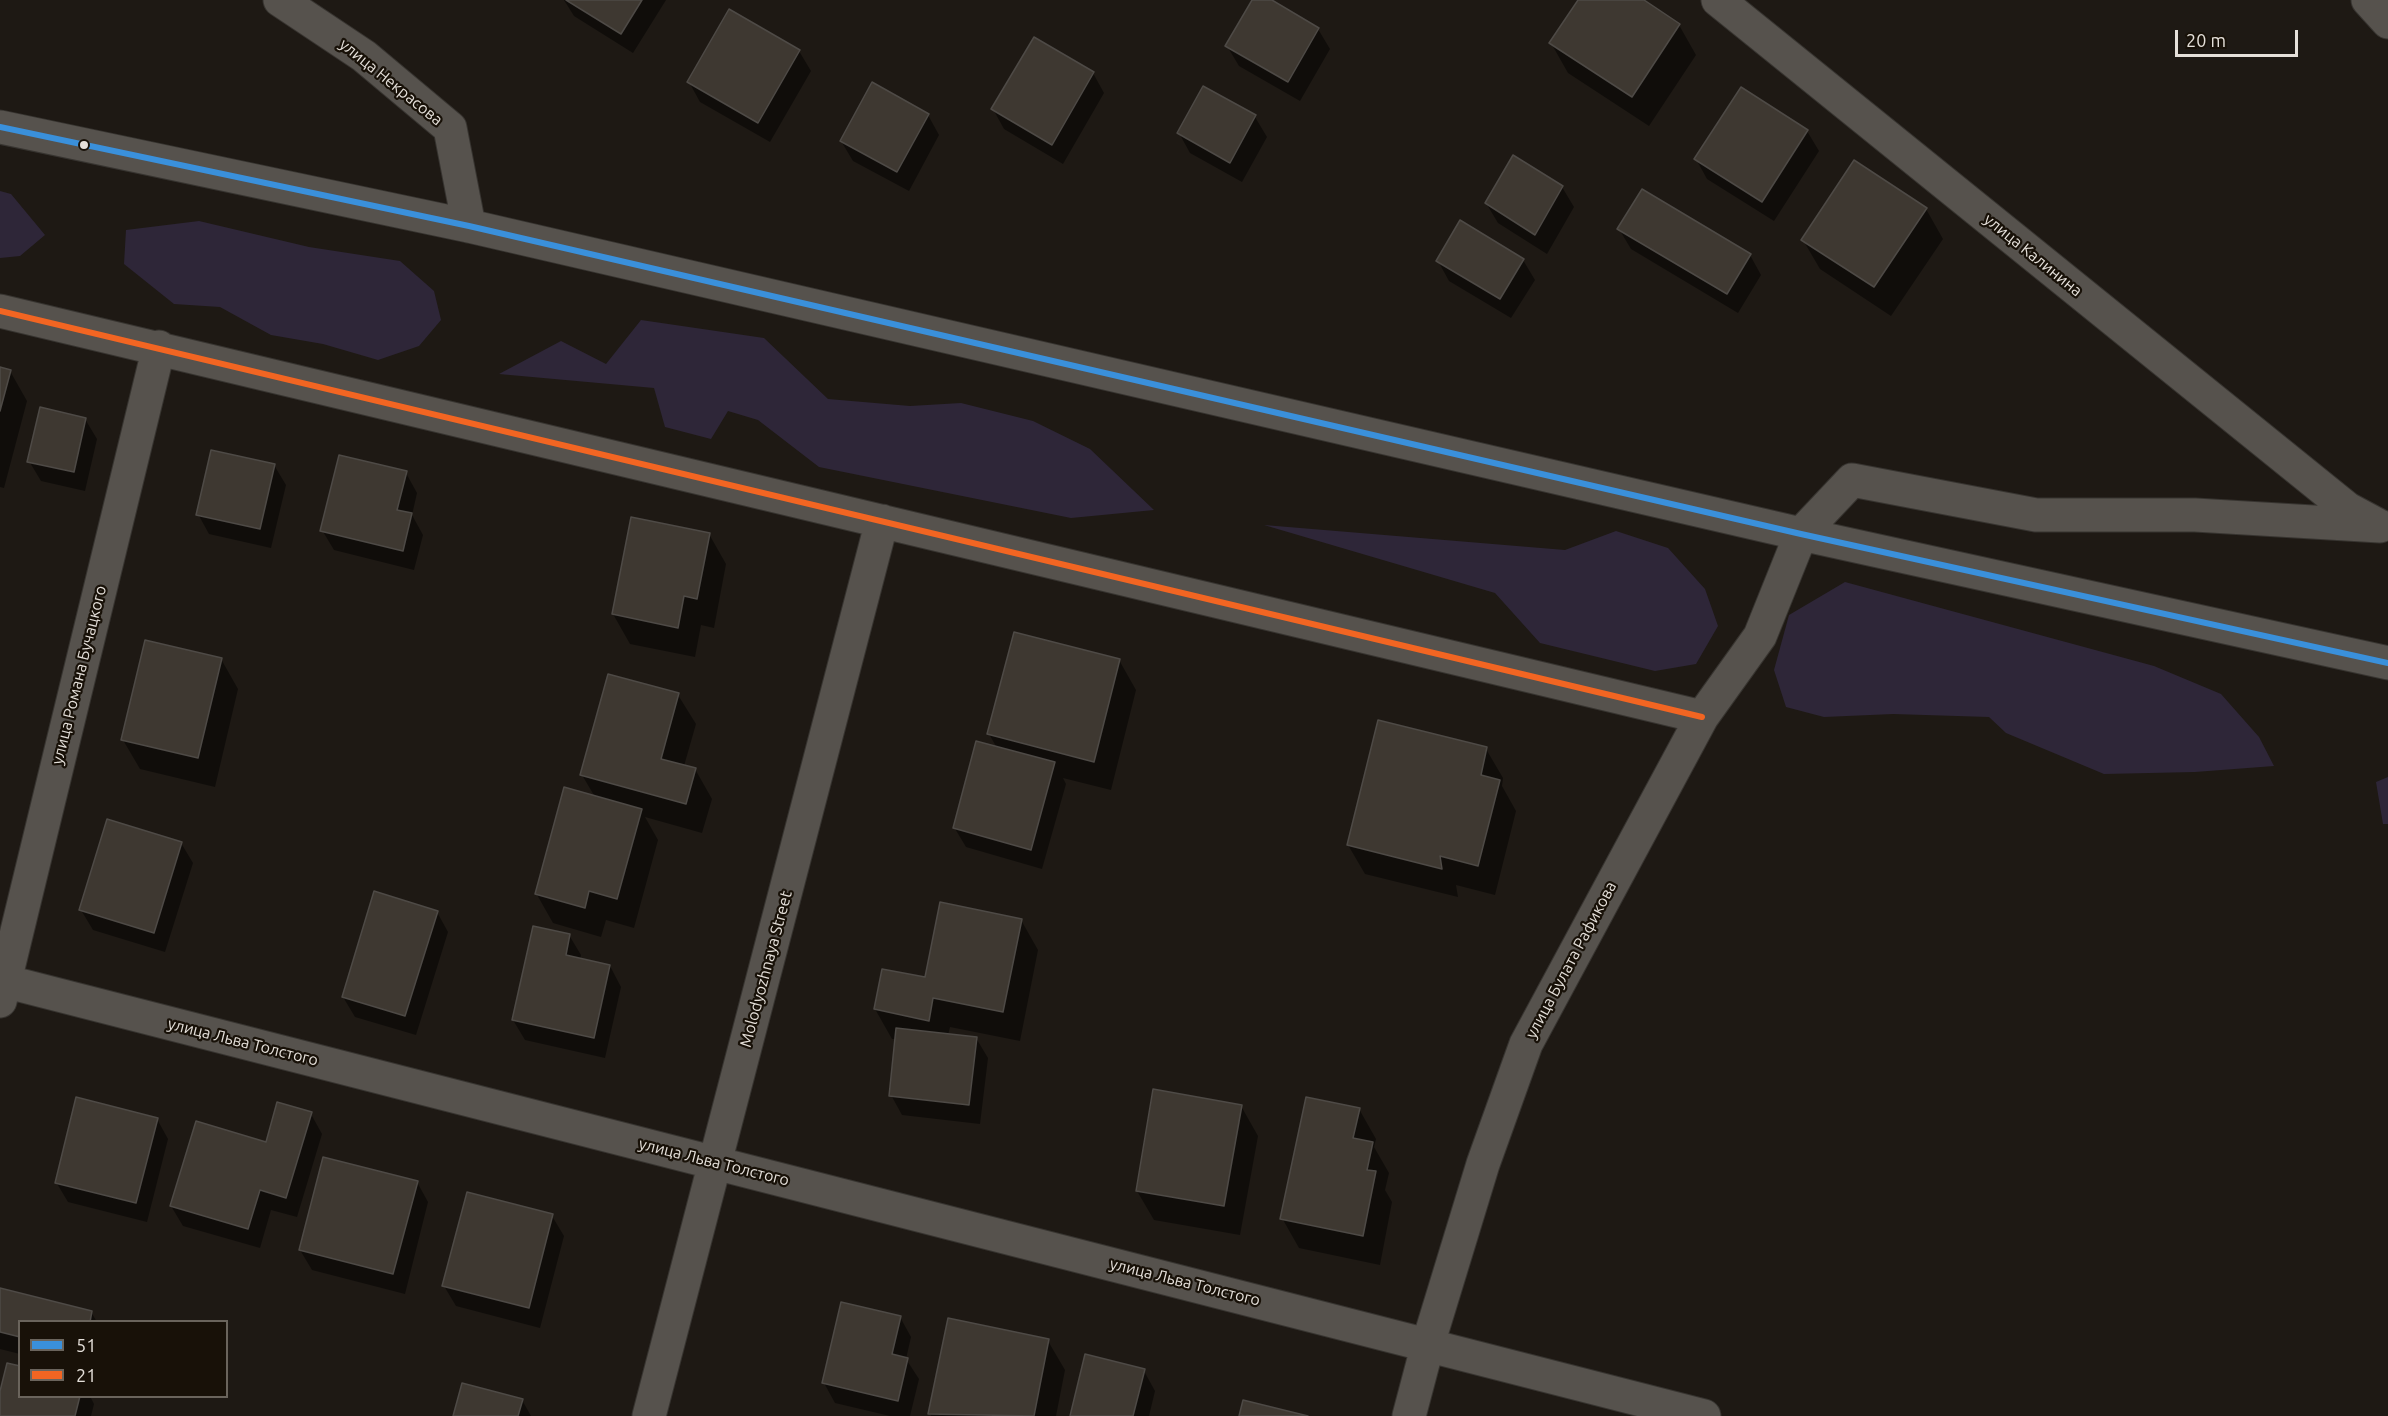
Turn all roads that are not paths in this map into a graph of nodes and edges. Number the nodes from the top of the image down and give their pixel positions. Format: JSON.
{"nodes":[{"id":1,"x":280,"y":0,"type":"edge"},
{"id":2,"x":1718,"y":0,"type":"edge"},
{"id":3,"x":2368,"y":0,"type":"edge"},
{"id":4,"x":2388,"y":22,"type":"edge"},
{"id":5,"x":0,"y":127,"type":"edge"},
{"id":6,"x":469,"y":226,"type":"junction"},
{"id":7,"x":0,"y":310,"type":"edge"},
{"id":8,"x":159,"y":347,"type":"junction"},
{"id":9,"x":882,"y":522,"type":"junction"},
{"id":10,"x":2384,"y":528,"type":"edge"},
{"id":11,"x":1801,"y":534,"type":"junction"},
{"id":12,"x":2388,"y":663,"type":"edge"},
{"id":13,"x":1702,"y":717,"type":"junction"},
{"id":14,"x":2,"y":988,"type":"edge"},
{"id":15,"x":716,"y":1163,"type":"junction"},
{"id":16,"x":1428,"y":1344,"type":"junction"},
{"id":17,"x":649,"y":1416,"type":"edge"},
{"id":18,"x":1409,"y":1416,"type":"edge"},
{"id":19,"x":1703,"y":1416,"type":"edge"}],
"edges":[{"from":1,"to":6,"type":"street","name":"улица Некрасова"},
{"from":2,"to":10,"type":"street","name":"улица Калинина"},
{"from":3,"to":4,"type":"street"},
{"from":5,"to":6,"type":"street"},
{"from":6,"to":11,"type":"street"},
{"from":7,"to":8,"type":"street"},
{"from":8,"to":9,"type":"street"},
{"from":8,"to":14,"type":"street","name":"улица Романа Бучацкого"},
{"from":9,"to":13,"type":"street"},
{"from":9,"to":15,"type":"street","name":"Molodyozhnaya Street"},
{"from":10,"to":11,"type":"street"},
{"from":11,"to":12,"type":"street"},
{"from":11,"to":13,"type":"street","name":"улица Булата Рафикова"},
{"from":13,"to":16,"type":"street","name":"улица Булата Рафикова"},
{"from":14,"to":15,"type":"street","name":"улица Льва Толстого"},
{"from":15,"to":16,"type":"street","name":"улица Льва Толстого"},
{"from":15,"to":17,"type":"street","name":"Molodyozhnaya Street"},
{"from":16,"to":18,"type":"street","name":"улица Булата Рафикова"},
{"from":16,"to":19,"type":"street","name":"улица Льва Толстого"}]}
